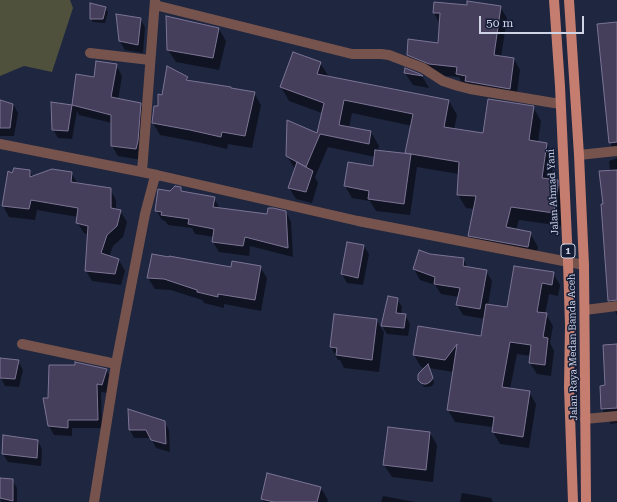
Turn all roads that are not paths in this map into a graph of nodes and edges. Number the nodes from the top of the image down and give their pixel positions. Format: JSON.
{"nodes":[{"id":1,"x":554,"y":0,"type":"edge"},
{"id":2,"x":569,"y":0,"type":"edge"},
{"id":3,"x":155,"y":3,"type":"edge"},
{"id":4,"x":90,"y":53,"type":"dead end"},
{"id":5,"x":150,"y":60,"type":"junction"},
{"id":6,"x":560,"y":104,"type":"junction"},
{"id":7,"x":0,"y":144,"type":"edge"},
{"id":8,"x":617,"y":151,"type":"edge"},
{"id":9,"x":579,"y":155,"type":"junction"},
{"id":10,"x":142,"y":172,"type":"junction"},
{"id":11,"x":157,"y":175,"type":"junction"},
{"id":12,"x":568,"y":262,"type":"junction"},
{"id":13,"x":584,"y":265,"type":"junction"},
{"id":14,"x":617,"y":306,"type":"edge"},
{"id":15,"x":584,"y":310,"type":"junction"},
{"id":16,"x":22,"y":344,"type":"dead end"},
{"id":17,"x":116,"y":364,"type":"junction"},
{"id":18,"x":617,"y":416,"type":"edge"},
{"id":19,"x":585,"y":419,"type":"junction"},
{"id":20,"x":94,"y":502,"type":"edge"},
{"id":21,"x":573,"y":502,"type":"edge"},
{"id":22,"x":586,"y":502,"type":"edge"}],
"edges":[{"from":1,"to":6,"type":"main road","name":"Jalan Ahmad Yani","number":"1"},
{"from":2,"to":9,"type":"main road","name":"Jalan Raya Medan Banda Aceh","number":"1"},
{"from":3,"to":5,"type":"street"},
{"from":3,"to":6,"type":"street"},
{"from":4,"to":5,"type":"street"},
{"from":5,"to":10,"type":"street"},
{"from":6,"to":12,"type":"main road","name":"Jalan Ahmad Yani","number":"1"},
{"from":7,"to":10,"type":"street"},
{"from":8,"to":9,"type":"street"},
{"from":9,"to":13,"type":"main road","name":"Jalan Raya Medan Banda Aceh","number":"1"},
{"from":10,"to":11,"type":"street"},
{"from":11,"to":12,"type":"street"},
{"from":11,"to":17,"type":"street"},
{"from":12,"to":13,"type":"street"},
{"from":12,"to":21,"type":"main road","name":"Jalan Ahmad Yani","number":"1"},
{"from":13,"to":15,"type":"main road","name":"Jalan Raya Medan Banda Aceh","number":"1"},
{"from":14,"to":15,"type":"street"},
{"from":15,"to":19,"type":"main road","name":"Jalan Raya Medan Banda Aceh","number":"1"},
{"from":16,"to":17,"type":"street"},
{"from":17,"to":20,"type":"street"},
{"from":18,"to":19,"type":"street"},
{"from":19,"to":22,"type":"main road","name":"Jalan Raya Medan Banda Aceh","number":"1"}]}
